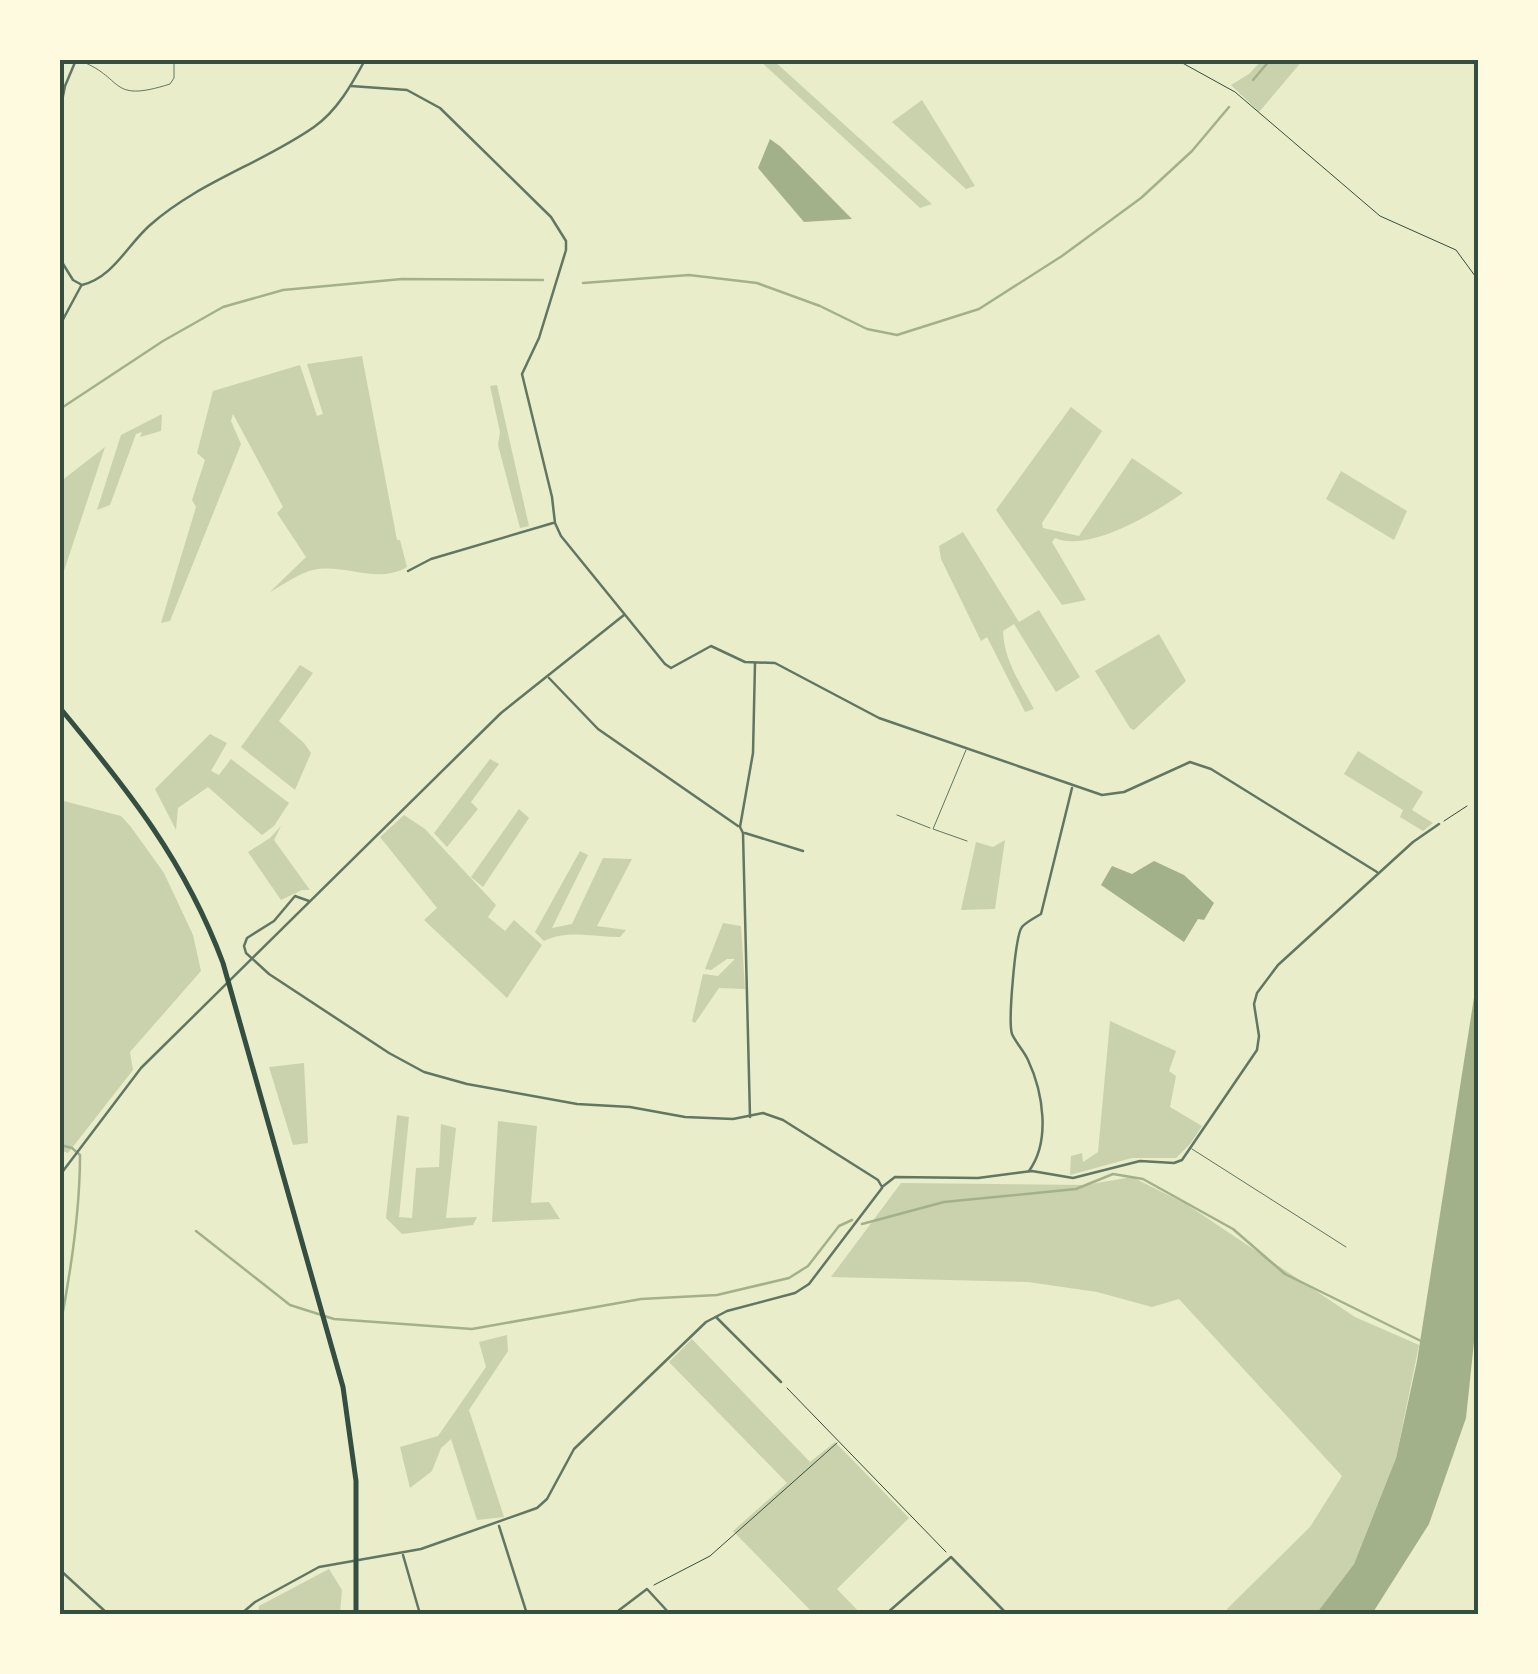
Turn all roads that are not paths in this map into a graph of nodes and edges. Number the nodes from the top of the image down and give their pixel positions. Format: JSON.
{"nodes":[{"id":1,"x":77,"y":60,"type":"edge"},
{"id":2,"x":174,"y":60,"type":"edge"},
{"id":3,"x":365,"y":60,"type":"edge"},
{"id":4,"x":63,"y":86,"type":"edge"},
{"id":5,"x":351,"y":86,"type":"junction"},
{"id":6,"x":60,"y":111,"type":"edge"},
{"id":7,"x":60,"y":259,"type":"edge"},
{"id":8,"x":82,"y":285,"type":"junction"},
{"id":9,"x":60,"y":325,"type":"edge"},
{"id":10,"x":555,"y":523,"type":"junction"},
{"id":11,"x":408,"y":571,"type":"dead end"},
{"id":12,"x":625,"y":614,"type":"junction"},
{"id":13,"x":754,"y":662,"type":"junction"},
{"id":14,"x":548,"y":677,"type":"junction"},
{"id":15,"x":60,"y":708,"type":"edge"},
{"id":16,"x":966,"y":750,"type":"junction"},
{"id":17,"x":1072,"y":787,"type":"junction"},
{"id":18,"x":897,"y":815,"type":"dead end"},
{"id":19,"x":1438,"y":824,"type":"road end"},
{"id":20,"x":740,"y":827,"type":"junction"},
{"id":21,"x":933,"y":829,"type":"junction"},
{"id":22,"x":743,"y":832,"type":"junction"},
{"id":23,"x":968,"y":842,"type":"dead end"},
{"id":24,"x":803,"y":852,"type":"dead end"},
{"id":25,"x":1379,"y":873,"type":"junction"},
{"id":26,"x":310,"y":901,"type":"junction"},
{"id":27,"x":750,"y":1116,"type":"junction"},
{"id":28,"x":1192,"y":1148,"type":"junction"},
{"id":29,"x":1028,"y":1171,"type":"junction"},
{"id":30,"x":60,"y":1175,"type":"edge"},
{"id":31,"x":895,"y":1177,"type":"junction"},
{"id":32,"x":878,"y":1180,"type":"junction"},
{"id":33,"x":882,"y":1187,"type":"junction"},
{"id":34,"x":1346,"y":1247,"type":"dead end"},
{"id":35,"x":715,"y":1316,"type":"junction"},
{"id":36,"x":781,"y":1382,"type":"road end"},
{"id":37,"x":498,"y":1525,"type":"junction"},
{"id":38,"x":402,"y":1553,"type":"junction"},
{"id":39,"x":60,"y":1570,"type":"edge"},
{"id":40,"x":108,"y":1614,"type":"edge"},
{"id":41,"x":241,"y":1614,"type":"edge"},
{"id":42,"x":356,"y":1614,"type":"edge"},
{"id":43,"x":420,"y":1614,"type":"edge"},
{"id":44,"x":528,"y":1614,"type":"edge"},
{"id":45,"x":614,"y":1614,"type":"edge"},
{"id":46,"x":670,"y":1614,"type":"edge"},
{"id":47,"x":886,"y":1614,"type":"edge"},
{"id":48,"x":1007,"y":1614,"type":"edge"}],
"edges":[{"from":1,"to":2,"type":"lane"},
{"from":1,"to":4,"type":"street"},
{"from":3,"to":5,"type":"street"},
{"from":4,"to":6,"type":"street"},
{"from":5,"to":8,"type":"street"},
{"from":5,"to":10,"type":"street"},
{"from":7,"to":8,"type":"street"},
{"from":8,"to":9,"type":"street"},
{"from":10,"to":11,"type":"street"},
{"from":10,"to":12,"type":"street"},
{"from":12,"to":13,"type":"street"},
{"from":12,"to":14,"type":"street"},
{"from":13,"to":16,"type":"street"},
{"from":13,"to":20,"type":"street"},
{"from":14,"to":20,"type":"street"},
{"from":14,"to":26,"type":"street"},
{"from":15,"to":42,"type":"main road"},
{"from":16,"to":17,"type":"street"},
{"from":16,"to":21,"type":"lane"},
{"from":17,"to":25,"type":"street"},
{"from":17,"to":29,"type":"street"},
{"from":18,"to":21,"type":"lane"},
{"from":19,"to":25,"type":"street"},
{"from":20,"to":22,"type":"street"},
{"from":21,"to":23,"type":"lane"},
{"from":22,"to":24,"type":"street"},
{"from":22,"to":27,"type":"street"},
{"from":25,"to":28,"type":"street"},
{"from":26,"to":27,"type":"street"},
{"from":26,"to":30,"type":"street"},
{"from":27,"to":32,"type":"street"},
{"from":28,"to":29,"type":"street"},
{"from":28,"to":34,"type":"lane"},
{"from":29,"to":31,"type":"street"},
{"from":31,"to":32,"type":"street"},
{"from":31,"to":33,"type":"street"},
{"from":32,"to":33,"type":"street"},
{"from":33,"to":35,"type":"street"},
{"from":35,"to":36,"type":"street"},
{"from":35,"to":37,"type":"street"},
{"from":37,"to":38,"type":"street"},
{"from":37,"to":44,"type":"street"},
{"from":38,"to":41,"type":"street"},
{"from":38,"to":43,"type":"street"},
{"from":39,"to":40,"type":"street"},
{"from":45,"to":46,"type":"street"},
{"from":47,"to":48,"type":"street"}]}
